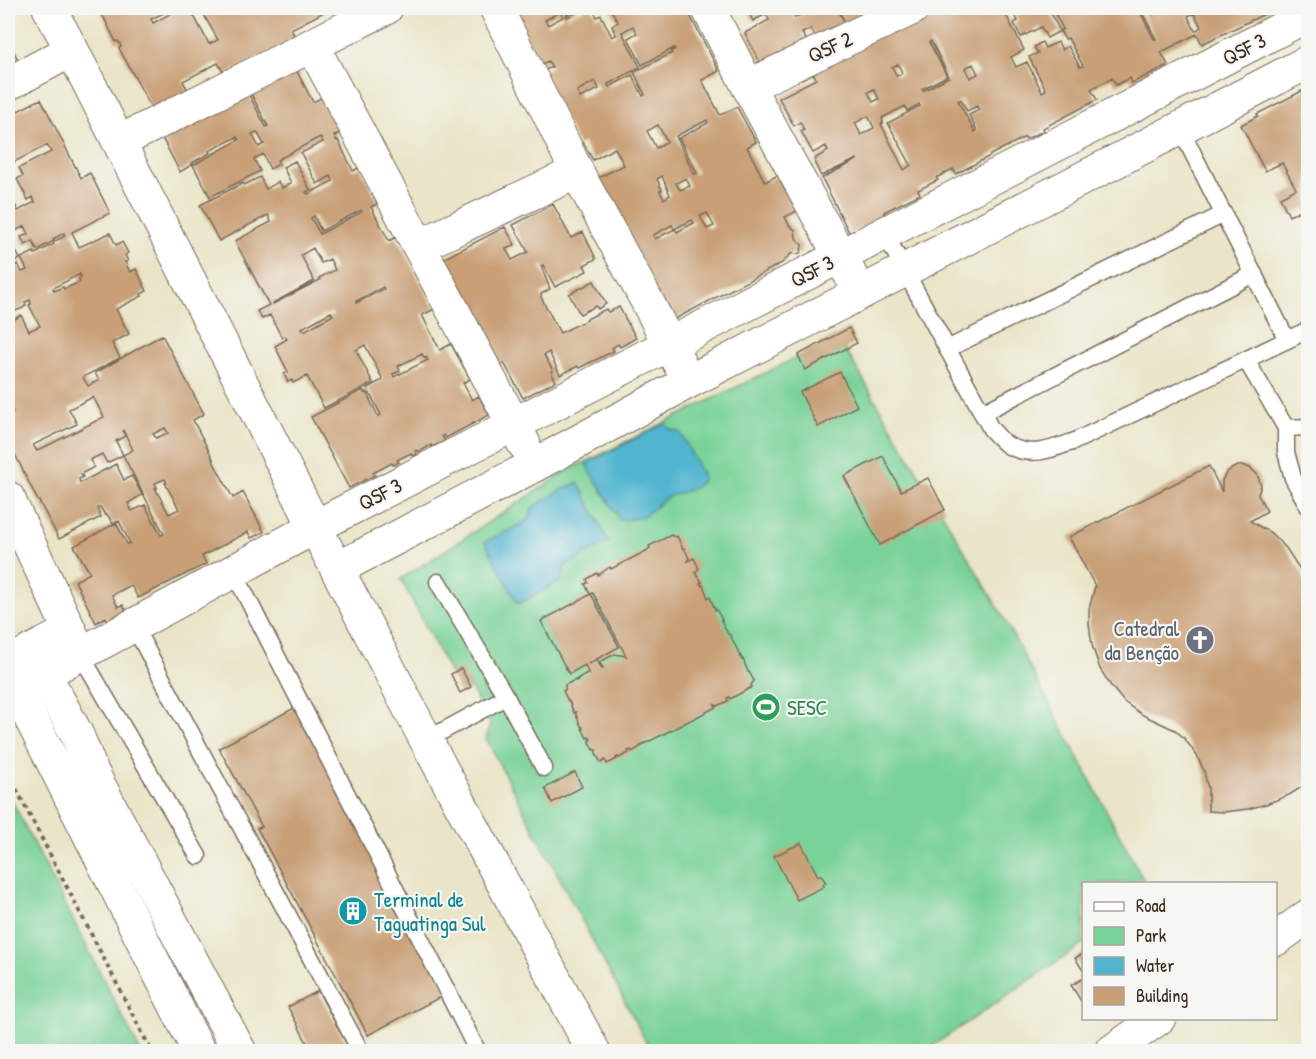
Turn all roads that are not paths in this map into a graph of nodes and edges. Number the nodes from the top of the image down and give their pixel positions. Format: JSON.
{"nodes":[{"id":1,"x":49,"y":8,"type":"edge"},
{"id":2,"x":386,"y":8,"type":"edge"},
{"id":3,"x":496,"y":8,"type":"edge"},
{"id":4,"x":708,"y":8,"type":"edge"},
{"id":5,"x":913,"y":8,"type":"edge"},
{"id":6,"x":1308,"y":15,"type":"edge"},
{"id":7,"x":312,"y":45,"type":"junction"},
{"id":8,"x":72,"y":50,"type":"junction"},
{"id":9,"x":1308,"y":62,"type":"edge"},
{"id":10,"x":8,"y":84,"type":"edge"},
{"id":11,"x":748,"y":86,"type":"junction"},
{"id":12,"x":1180,"y":128,"type":"junction"},
{"id":13,"x":119,"y":142,"type":"junction"},
{"id":14,"x":577,"y":172,"type":"junction"},
{"id":15,"x":1224,"y":214,"type":"junction"},
{"id":16,"x":885,"y":234,"type":"junction"},
{"id":17,"x":419,"y":246,"type":"junction"},
{"id":18,"x":841,"y":256,"type":"junction"},
{"id":19,"x":904,"y":270,"type":"junction"},
{"id":20,"x":1254,"y":274,"type":"junction"},
{"id":21,"x":860,"y":293,"type":"junction"},
{"id":22,"x":1308,"y":330,"type":"edge"},
{"id":23,"x":1287,"y":340,"type":"junction"},
{"id":24,"x":669,"y":345,"type":"junction"},
{"id":25,"x":948,"y":349,"type":"junction"},
{"id":26,"x":1246,"y":360,"type":"junction"},
{"id":27,"x":688,"y":382,"type":"junction"},
{"id":28,"x":982,"y":413,"type":"junction"},
{"id":29,"x":513,"y":425,"type":"junction"},
{"id":30,"x":1308,"y":427,"type":"edge"},
{"id":31,"x":1286,"y":428,"type":"junction"},
{"id":32,"x":535,"y":465,"type":"junction"},
{"id":33,"x":8,"y":498,"type":"edge"},
{"id":34,"x":1308,"y":506,"type":"edge"},
{"id":35,"x":315,"y":527,"type":"junction"},
{"id":36,"x":337,"y":569,"type":"junction"},
{"id":37,"x":234,"y":572,"type":"junction"},
{"id":38,"x":438,"y":582,"type":"dead end"},
{"id":39,"x":134,"y":626,"type":"junction"},
{"id":40,"x":75,"y":643,"type":"junction"},
{"id":41,"x":10,"y":675,"type":"edge"},
{"id":42,"x":45,"y":675,"type":"junction"},
{"id":43,"x":506,"y":697,"type":"junction"},
{"id":44,"x":426,"y":740,"type":"junction"},
{"id":45,"x":544,"y":768,"type":"dead end"},
{"id":46,"x":198,"y":856,"type":"dead end"},
{"id":47,"x":1308,"y":916,"type":"edge"},
{"id":48,"x":1277,"y":938,"type":"edge"},
{"id":49,"x":1156,"y":1020,"type":"edge"},
{"id":50,"x":199,"y":1052,"type":"edge"},
{"id":51,"x":240,"y":1052,"type":"edge"},
{"id":52,"x":361,"y":1052,"type":"edge"},
{"id":53,"x":478,"y":1052,"type":"edge"},
{"id":54,"x":594,"y":1052,"type":"edge"},
{"id":55,"x":1111,"y":1052,"type":"edge"}],
"edges":[{"from":1,"to":8,"type":"street"},
{"from":2,"to":7,"type":"street"},
{"from":3,"to":14,"type":"street"},
{"from":4,"to":11,"type":"street"},
{"from":5,"to":11,"type":"street","name":"QSF 2"},
{"from":6,"to":16,"type":"street","name":"QSF 3"},
{"from":7,"to":13,"type":"street"},
{"from":7,"to":17,"type":"street"},
{"from":8,"to":10,"type":"street"},
{"from":8,"to":13,"type":"street"},
{"from":9,"to":12,"type":"street"},
{"from":11,"to":18,"type":"street"},
{"from":12,"to":15,"type":"lane"},
{"from":12,"to":19,"type":"street"},
{"from":13,"to":35,"type":"street"},
{"from":14,"to":17,"type":"street"},
{"from":14,"to":24,"type":"street"},
{"from":15,"to":20,"type":"lane"},
{"from":15,"to":25,"type":"lane"},
{"from":16,"to":18,"type":"street","name":"QSF 3"},
{"from":16,"to":19,"type":"lane"},
{"from":17,"to":29,"type":"street"},
{"from":18,"to":21,"type":"street"},
{"from":18,"to":24,"type":"street","name":"QSF 3"},
{"from":19,"to":21,"type":"street"},
{"from":19,"to":25,"type":"lane"},
{"from":20,"to":23,"type":"lane"},
{"from":20,"to":28,"type":"lane"},
{"from":21,"to":27,"type":"street"},
{"from":22,"to":23,"type":"lane"},
{"from":23,"to":26,"type":"lane"},
{"from":24,"to":27,"type":"street"},
{"from":24,"to":29,"type":"street","name":"QSF 3"},
{"from":25,"to":28,"type":"lane"},
{"from":26,"to":28,"type":"lane"},
{"from":26,"to":31,"type":"lane"},
{"from":27,"to":32,"type":"street"},
{"from":29,"to":32,"type":"street"},
{"from":29,"to":35,"type":"street","name":"QSF 3"},
{"from":30,"to":31,"type":"lane"},
{"from":31,"to":34,"type":"lane"},
{"from":32,"to":36,"type":"street"},
{"from":33,"to":40,"type":"street"},
{"from":35,"to":36,"type":"street"},
{"from":35,"to":37,"type":"street","name":"QSF 3"},
{"from":36,"to":44,"type":"street"},
{"from":37,"to":39,"type":"street","name":"QSF 3"},
{"from":37,"to":53,"type":"lane"},
{"from":38,"to":43,"type":"lane"},
{"from":39,"to":40,"type":"street","name":"QSF 3"},
{"from":39,"to":52,"type":"lane"},
{"from":40,"to":41,"type":"street"},
{"from":40,"to":42,"type":"street"},
{"from":40,"to":46,"type":"lane"},
{"from":41,"to":42,"type":"street"},
{"from":41,"to":50,"type":"street"},
{"from":42,"to":51,"type":"street"},
{"from":43,"to":44,"type":"lane"},
{"from":43,"to":45,"type":"lane"},
{"from":44,"to":54,"type":"street"},
{"from":47,"to":48,"type":"street"},
{"from":49,"to":55,"type":"street"}]}
